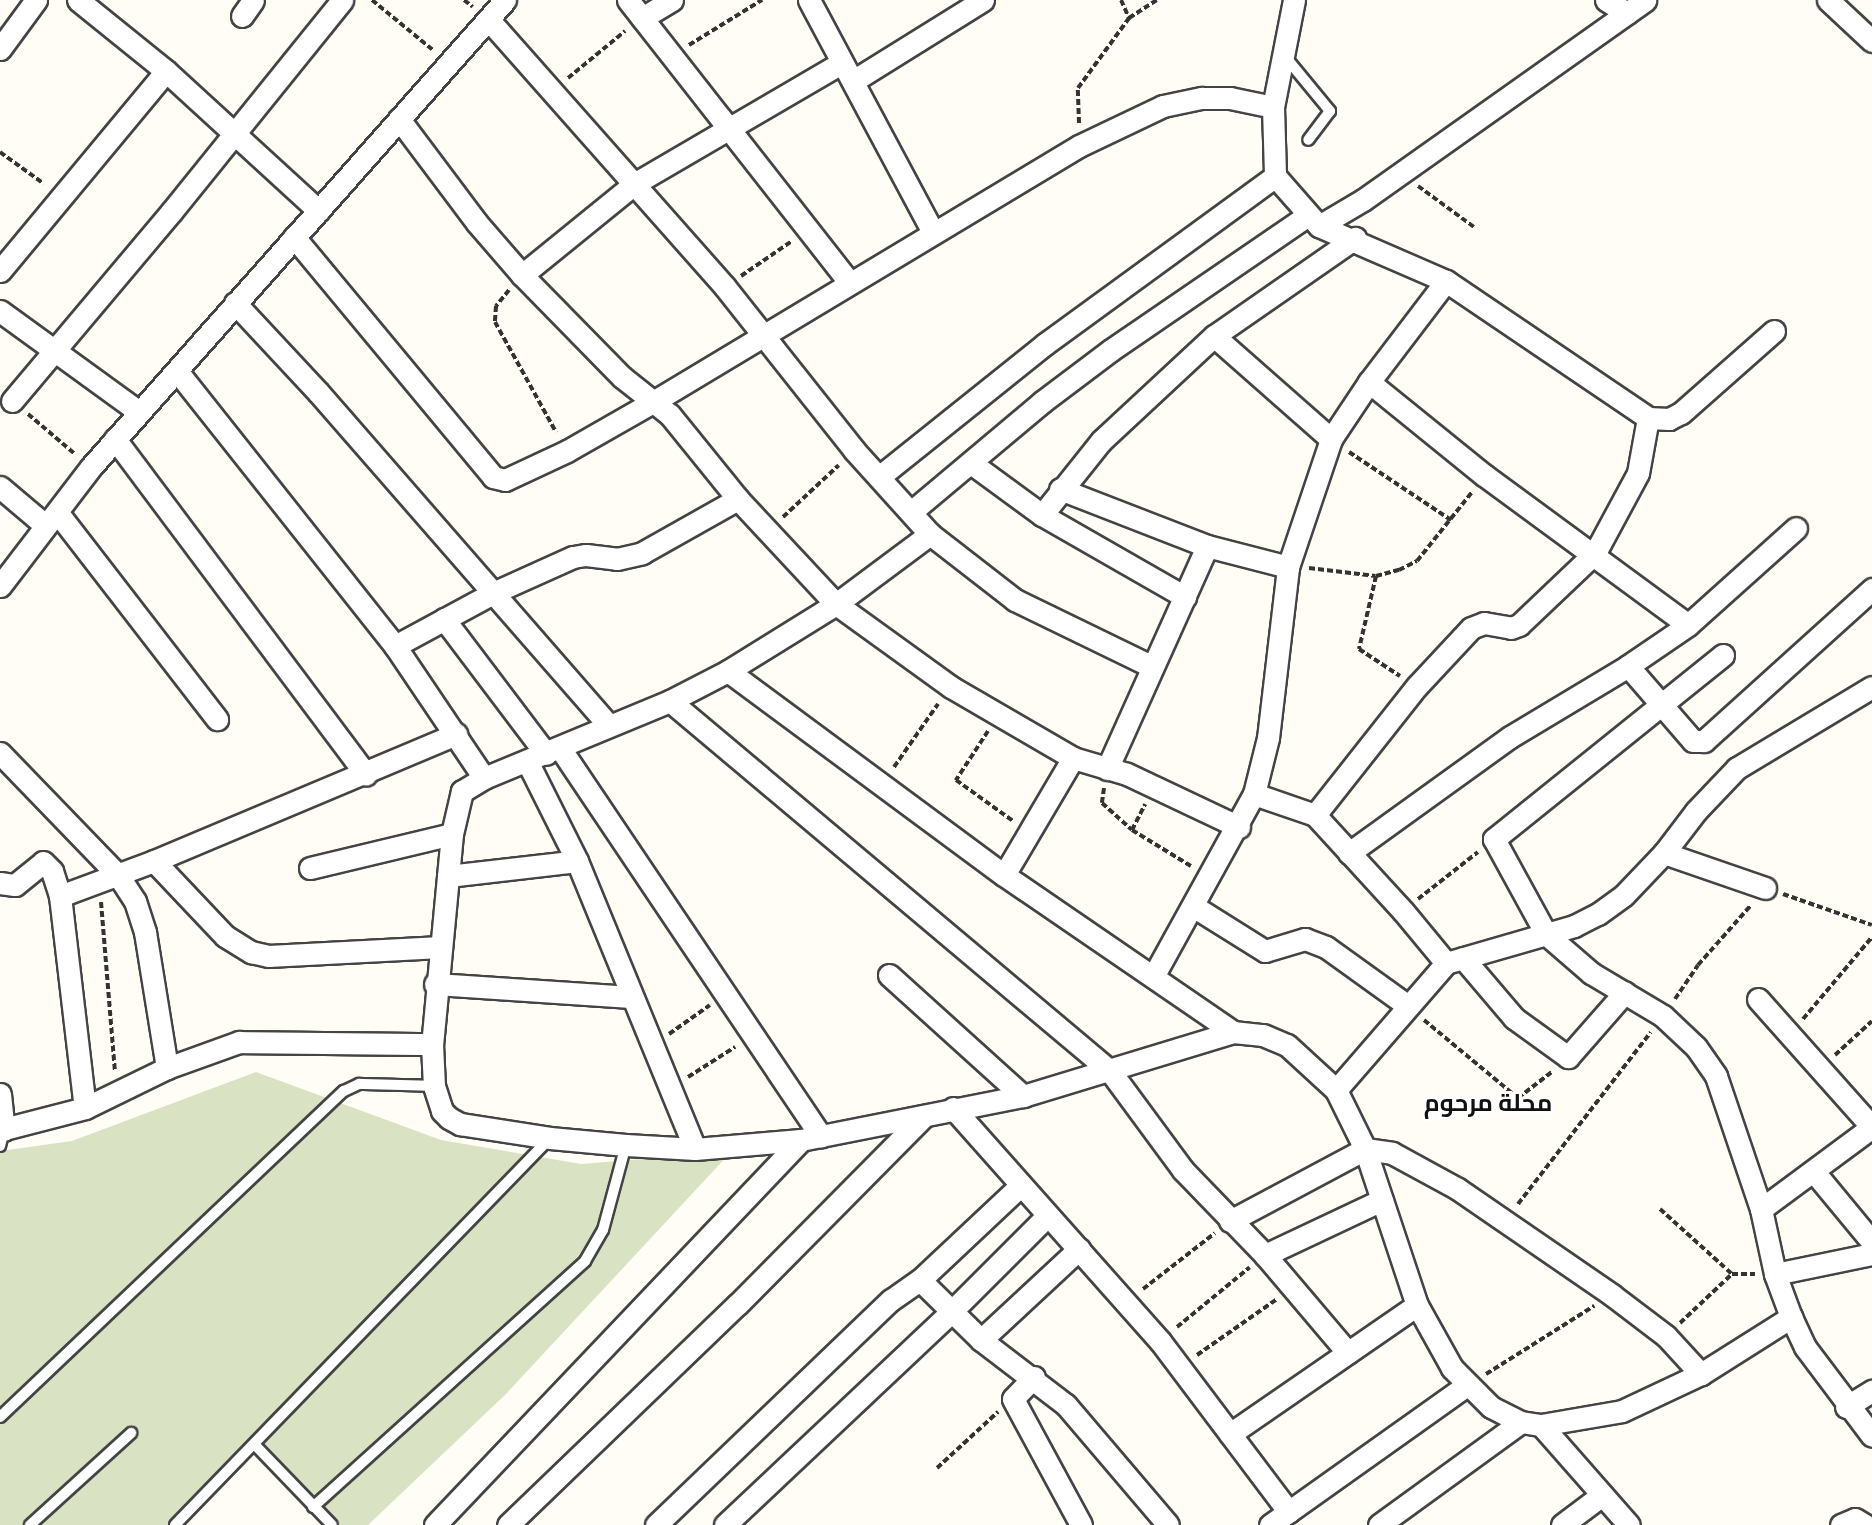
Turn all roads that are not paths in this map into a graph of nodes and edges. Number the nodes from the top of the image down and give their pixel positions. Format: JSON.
{"nodes":[{"id":1,"x":36,"y":0,"type":"edge"},
{"id":2,"x":78,"y":0,"type":"edge"},
{"id":3,"x":342,"y":0,"type":"edge"},
{"id":4,"x":505,"y":0,"type":"edge"},
{"id":5,"x":628,"y":0,"type":"edge"},
{"id":6,"x":672,"y":0,"type":"edge"},
{"id":7,"x":809,"y":0,"type":"edge"},
{"id":8,"x":1294,"y":0,"type":"edge"},
{"id":9,"x":1606,"y":0,"type":"edge"},
{"id":10,"x":1645,"y":0,"type":"edge"},
{"id":11,"x":1828,"y":0,"type":"edge"},
{"id":12,"x":974,"y":3,"type":"edge"},
{"id":13,"x":1627,"y":13,"type":"junction"},
{"id":14,"x":642,"y":18,"type":"junction"},
{"id":15,"x":488,"y":19,"type":"junction"},
{"id":16,"x":1872,"y":41,"type":"edge"},
{"id":17,"x":0,"y":49,"type":"edge"},
{"id":18,"x":1283,"y":54,"type":"junction"},
{"id":19,"x":842,"y":63,"type":"junction"},
{"id":20,"x":166,"y":71,"type":"junction"},
{"id":21,"x":853,"y":81,"type":"junction"},
{"id":22,"x":1273,"y":107,"type":"junction"},
{"id":23,"x":399,"y":119,"type":"junction"},
{"id":24,"x":727,"y":127,"type":"junction"},
{"id":25,"x":235,"y":132,"type":"junction"},
{"id":26,"x":1308,"y":140,"type":"dead end"},
{"id":27,"x":1275,"y":176,"type":"junction"},
{"id":28,"x":634,"y":184,"type":"junction"},
{"id":29,"x":319,"y":211,"type":"junction"},
{"id":30,"x":1313,"y":221,"type":"junction"},
{"id":31,"x":933,"y":230,"type":"junction"},
{"id":32,"x":294,"y":237,"type":"junction"},
{"id":33,"x":1354,"y":238,"type":"junction"},
{"id":34,"x":0,"y":271,"type":"edge"},
{"id":35,"x":522,"y":275,"type":"junction"},
{"id":36,"x":848,"y":281,"type":"junction"},
{"id":37,"x":1446,"y":281,"type":"junction"},
{"id":38,"x":235,"y":303,"type":"junction"},
{"id":39,"x":0,"y":311,"type":"edge"},
{"id":40,"x":1774,"y":331,"type":"dead end"},
{"id":41,"x":764,"y":333,"type":"junction"},
{"id":42,"x":1214,"y":336,"type":"junction"},
{"id":43,"x":55,"y":350,"type":"junction"},
{"id":44,"x":177,"y":370,"type":"junction"},
{"id":45,"x":1369,"y":382,"type":"junction"},
{"id":46,"x":12,"y":401,"type":"road end"},
{"id":47,"x":653,"y":402,"type":"junction"},
{"id":48,"x":139,"y":412,"type":"junction"},
{"id":49,"x":1648,"y":418,"type":"junction"},
{"id":50,"x":115,"y":440,"type":"junction"},
{"id":51,"x":1331,"y":440,"type":"junction"},
{"id":52,"x":971,"y":463,"type":"junction"},
{"id":53,"x":879,"y":477,"type":"junction"},
{"id":54,"x":0,"y":487,"type":"edge"},
{"id":55,"x":1060,"y":489,"type":"junction"},
{"id":56,"x":738,"y":499,"type":"junction"},
{"id":57,"x":911,"y":512,"type":"junction"},
{"id":58,"x":1042,"y":515,"type":"junction"},
{"id":59,"x":51,"y":518,"type":"junction"},
{"id":60,"x":1796,"y":528,"type":"dead end"},
{"id":61,"x":930,"y":534,"type":"junction"},
{"id":62,"x":1207,"y":546,"type":"junction"},
{"id":63,"x":1595,"y":553,"type":"junction"},
{"id":64,"x":1288,"y":567,"type":"junction"},
{"id":65,"x":0,"y":586,"type":"edge"},
{"id":66,"x":1872,"y":589,"type":"edge"},
{"id":67,"x":495,"y":592,"type":"junction"},
{"id":68,"x":1185,"y":597,"type":"junction"},
{"id":69,"x":836,"y":604,"type":"junction"},
{"id":70,"x":444,"y":619,"type":"junction"},
{"id":71,"x":1688,"y":625,"type":"junction"},
{"id":72,"x":395,"y":645,"type":"junction"},
{"id":73,"x":1723,"y":655,"type":"dead end"},
{"id":74,"x":1151,"y":666,"type":"junction"},
{"id":75,"x":1628,"y":666,"type":"junction"},
{"id":76,"x":728,"y":671,"type":"junction"},
{"id":77,"x":1872,"y":687,"type":"edge"},
{"id":78,"x":670,"y":701,"type":"junction"},
{"id":79,"x":1665,"y":706,"type":"junction"},
{"id":80,"x":218,"y":718,"type":"dead end"},
{"id":81,"x":609,"y":725,"type":"junction"},
{"id":82,"x":456,"y":734,"type":"junction"},
{"id":83,"x":0,"y":753,"type":"edge"},
{"id":84,"x":545,"y":754,"type":"junction"},
{"id":85,"x":1073,"y":758,"type":"junction"},
{"id":86,"x":1107,"y":769,"type":"junction"},
{"id":87,"x":366,"y":774,"type":"junction"},
{"id":88,"x":484,"y":778,"type":"junction"},
{"id":89,"x":1254,"y":794,"type":"junction"},
{"id":90,"x":1315,"y":815,"type":"junction"},
{"id":91,"x":1239,"y":827,"type":"junction"},
{"id":92,"x":452,"y":834,"type":"junction"},
{"id":93,"x":1349,"y":853,"type":"junction"},
{"id":94,"x":1664,"y":854,"type":"junction"},
{"id":95,"x":154,"y":861,"type":"junction"},
{"id":96,"x":577,"y":861,"type":"junction"},
{"id":97,"x":310,"y":868,"type":"dead end"},
{"id":98,"x":1004,"y":875,"type":"junction"},
{"id":99,"x":448,"y":876,"type":"junction"},
{"id":100,"x":109,"y":879,"type":"junction"},
{"id":101,"x":0,"y":883,"type":"edge"},
{"id":102,"x":1765,"y":888,"type":"road end"},
{"id":103,"x":60,"y":896,"type":"junction"},
{"id":104,"x":1193,"y":906,"type":"junction"},
{"id":105,"x":1546,"y":934,"type":"junction"},
{"id":106,"x":440,"y":947,"type":"junction"},
{"id":107,"x":1454,"y":961,"type":"junction"},
{"id":108,"x":890,"y":975,"type":"dead end"},
{"id":109,"x":1154,"y":975,"type":"junction"},
{"id":110,"x":435,"y":984,"type":"junction"},
{"id":111,"x":1625,"y":992,"type":"junction"},
{"id":112,"x":632,"y":997,"type":"junction"},
{"id":113,"x":1758,"y":999,"type":"dead end"},
{"id":114,"x":1408,"y":1006,"type":"junction"},
{"id":115,"x":1233,"y":1032,"type":"junction"},
{"id":116,"x":432,"y":1044,"type":"junction"},
{"id":117,"x":167,"y":1068,"type":"junction"},
{"id":118,"x":1110,"y":1071,"type":"junction"},
{"id":119,"x":434,"y":1086,"type":"junction"},
{"id":120,"x":1336,"y":1090,"type":"junction"},
{"id":121,"x":0,"y":1094,"type":"edge"},
{"id":122,"x":1023,"y":1096,"type":"junction"},
{"id":123,"x":85,"y":1108,"type":"junction"},
{"id":124,"x":953,"y":1108,"type":"junction"},
{"id":125,"x":925,"y":1116,"type":"junction"},
{"id":126,"x":1,"y":1136,"type":"edge"},
{"id":127,"x":550,"y":1138,"type":"junction"},
{"id":128,"x":811,"y":1138,"type":"junction"},
{"id":129,"x":626,"y":1145,"type":"junction"},
{"id":130,"x":694,"y":1149,"type":"junction"},
{"id":131,"x":1365,"y":1149,"type":"junction"},
{"id":132,"x":1815,"y":1173,"type":"junction"},
{"id":133,"x":1020,"y":1186,"type":"junction"},
{"id":134,"x":1382,"y":1200,"type":"junction"},
{"id":135,"x":1761,"y":1209,"type":"junction"},
{"id":136,"x":1047,"y":1216,"type":"junction"},
{"id":137,"x":1230,"y":1221,"type":"junction"},
{"id":138,"x":1872,"y":1242,"type":"edge"},
{"id":139,"x":1079,"y":1249,"type":"junction"},
{"id":140,"x":1872,"y":1254,"type":"edge"},
{"id":141,"x":1265,"y":1255,"type":"junction"},
{"id":142,"x":1775,"y":1274,"type":"junction"},
{"id":143,"x":920,"y":1280,"type":"junction"},
{"id":144,"x":1417,"y":1305,"type":"junction"},
{"id":145,"x":950,"y":1313,"type":"junction"},
{"id":146,"x":1791,"y":1317,"type":"junction"},
{"id":147,"x":981,"y":1340,"type":"junction"},
{"id":148,"x":1348,"y":1353,"type":"junction"},
{"id":149,"x":1701,"y":1374,"type":"junction"},
{"id":150,"x":1034,"y":1377,"type":"junction"},
{"id":151,"x":1467,"y":1385,"type":"junction"},
{"id":152,"x":1872,"y":1391,"type":"edge"},
{"id":153,"x":1846,"y":1407,"type":"junction"},
{"id":154,"x":0,"y":1417,"type":"edge"},
{"id":155,"x":1531,"y":1423,"type":"junction"},
{"id":156,"x":131,"y":1433,"type":"dead end"},
{"id":157,"x":1230,"y":1434,"type":"junction"},
{"id":158,"x":1872,"y":1436,"type":"edge"},
{"id":159,"x":254,"y":1444,"type":"junction"},
{"id":160,"x":1602,"y":1495,"type":"junction"},
{"id":161,"x":313,"y":1506,"type":"junction"},
{"id":162,"x":1289,"y":1512,"type":"junction"},
{"id":163,"x":30,"y":1525,"type":"edge"},
{"id":164,"x":175,"y":1525,"type":"edge"},
{"id":165,"x":332,"y":1525,"type":"edge"},
{"id":166,"x":435,"y":1525,"type":"edge"},
{"id":167,"x":508,"y":1525,"type":"edge"},
{"id":168,"x":656,"y":1525,"type":"edge"},
{"id":169,"x":725,"y":1525,"type":"edge"},
{"id":170,"x":1081,"y":1525,"type":"edge"},
{"id":171,"x":1168,"y":1525,"type":"edge"},
{"id":172,"x":1270,"y":1525,"type":"edge"},
{"id":173,"x":1379,"y":1525,"type":"edge"},
{"id":174,"x":1562,"y":1525,"type":"edge"},
{"id":175,"x":1629,"y":1525,"type":"edge"},
{"id":176,"x":1841,"y":1525,"type":"edge"},
{"id":177,"x":1865,"y":1525,"type":"edge"}],
"edges":[{"from":1,"to":17,"type":"street"},
{"from":2,"to":20,"type":"street"},
{"from":3,"to":25,"type":"street"},
{"from":4,"to":15,"type":"street"},
{"from":5,"to":14,"type":"street"},
{"from":6,"to":14,"type":"street"},
{"from":7,"to":19,"type":"street"},
{"from":8,"to":18,"type":"street"},
{"from":9,"to":13,"type":"street"},
{"from":10,"to":13,"type":"street"},
{"from":11,"to":16,"type":"street"},
{"from":12,"to":21,"type":"street"},
{"from":13,"to":30,"type":"street"},
{"from":14,"to":24,"type":"street"},
{"from":15,"to":23,"type":"street"},
{"from":15,"to":28,"type":"street"},
{"from":18,"to":22,"type":"street"},
{"from":18,"to":26,"type":"lane"},
{"from":19,"to":21,"type":"street"},
{"from":19,"to":24,"type":"street"},
{"from":20,"to":25,"type":"street"},
{"from":20,"to":34,"type":"street"},
{"from":21,"to":31,"type":"street"},
{"from":22,"to":27,"type":"street"},
{"from":22,"to":31,"type":"street"},
{"from":23,"to":29,"type":"street"},
{"from":23,"to":35,"type":"street"},
{"from":24,"to":28,"type":"street"},
{"from":24,"to":36,"type":"street"},
{"from":25,"to":29,"type":"street"},
{"from":25,"to":43,"type":"street"},
{"from":27,"to":30,"type":"street"},
{"from":27,"to":53,"type":"street"},
{"from":28,"to":35,"type":"street"},
{"from":28,"to":41,"type":"street"},
{"from":29,"to":32,"type":"street"},
{"from":30,"to":33,"type":"street"},
{"from":30,"to":52,"type":"street"},
{"from":31,"to":36,"type":"street"},
{"from":32,"to":38,"type":"street"},
{"from":32,"to":47,"type":"street"},
{"from":33,"to":37,"type":"street"},
{"from":33,"to":42,"type":"street"},
{"from":35,"to":47,"type":"street"},
{"from":36,"to":41,"type":"street"},
{"from":37,"to":45,"type":"street"},
{"from":37,"to":49,"type":"street"},
{"from":38,"to":44,"type":"street"},
{"from":38,"to":67,"type":"street"},
{"from":39,"to":43,"type":"street"},
{"from":40,"to":49,"type":"street"},
{"from":41,"to":47,"type":"street"},
{"from":41,"to":53,"type":"street"},
{"from":42,"to":51,"type":"street"},
{"from":42,"to":55,"type":"street"},
{"from":43,"to":46,"type":"street"},
{"from":43,"to":48,"type":"street"},
{"from":44,"to":48,"type":"street"},
{"from":44,"to":72,"type":"street"},
{"from":45,"to":51,"type":"street"},
{"from":45,"to":63,"type":"street"},
{"from":47,"to":56,"type":"street"},
{"from":48,"to":50,"type":"street"},
{"from":49,"to":63,"type":"street"},
{"from":50,"to":59,"type":"street"},
{"from":50,"to":87,"type":"street"},
{"from":51,"to":64,"type":"street"},
{"from":52,"to":57,"type":"street"},
{"from":52,"to":58,"type":"street"},
{"from":53,"to":57,"type":"street"},
{"from":54,"to":59,"type":"street"},
{"from":55,"to":58,"type":"street"},
{"from":55,"to":62,"type":"street"},
{"from":56,"to":67,"type":"street"},
{"from":56,"to":69,"type":"street"},
{"from":57,"to":61,"type":"street"},
{"from":58,"to":68,"type":"street"},
{"from":59,"to":65,"type":"street"},
{"from":59,"to":80,"type":"street"},
{"from":60,"to":71,"type":"street"},
{"from":61,"to":69,"type":"street"},
{"from":61,"to":74,"type":"street"},
{"from":62,"to":64,"type":"street"},
{"from":62,"to":68,"type":"street"},
{"from":63,"to":71,"type":"street"},
{"from":63,"to":90,"type":"street"},
{"from":64,"to":89,"type":"street"},
{"from":66,"to":79,"type":"street"},
{"from":67,"to":70,"type":"street"},
{"from":67,"to":81,"type":"street"},
{"from":68,"to":74,"type":"street"},
{"from":69,"to":76,"type":"street"},
{"from":69,"to":85,"type":"street"},
{"from":70,"to":72,"type":"street"},
{"from":70,"to":84,"type":"street"},
{"from":71,"to":75,"type":"street"},
{"from":72,"to":82,"type":"street"},
{"from":73,"to":79,"type":"street"},
{"from":74,"to":86,"type":"street"},
{"from":75,"to":79,"type":"street"},
{"from":75,"to":93,"type":"street"},
{"from":76,"to":78,"type":"street"},
{"from":76,"to":98,"type":"street"},
{"from":77,"to":94,"type":"street"},
{"from":78,"to":81,"type":"street"},
{"from":78,"to":118,"type":"street"},
{"from":79,"to":105,"type":"street"},
{"from":81,"to":84,"type":"street"},
{"from":82,"to":87,"type":"street"},
{"from":82,"to":88,"type":"street"},
{"from":83,"to":100,"type":"street"},
{"from":84,"to":88,"type":"street"},
{"from":84,"to":96,"type":"street"},
{"from":84,"to":128,"type":"street"},
{"from":85,"to":86,"type":"street"},
{"from":85,"to":98,"type":"street"},
{"from":86,"to":91,"type":"street"},
{"from":87,"to":95,"type":"street"},
{"from":88,"to":92,"type":"street"},
{"from":89,"to":90,"type":"street"},
{"from":89,"to":91,"type":"street"},
{"from":90,"to":93,"type":"street"},
{"from":91,"to":104,"type":"street"},
{"from":92,"to":97,"type":"street"},
{"from":92,"to":99,"type":"street"},
{"from":93,"to":107,"type":"street"},
{"from":94,"to":102,"type":"street"},
{"from":94,"to":105,"type":"street"},
{"from":95,"to":100,"type":"street"},
{"from":95,"to":106,"type":"street"},
{"from":96,"to":99,"type":"street"},
{"from":96,"to":112,"type":"street"},
{"from":98,"to":109,"type":"street"},
{"from":99,"to":106,"type":"street"},
{"from":100,"to":103,"type":"street"},
{"from":100,"to":117,"type":"street"},
{"from":101,"to":103,"type":"street"},
{"from":103,"to":123,"type":"street"},
{"from":104,"to":109,"type":"street"},
{"from":104,"to":114,"type":"street"},
{"from":105,"to":107,"type":"street"},
{"from":105,"to":111,"type":"street"},
{"from":106,"to":110,"type":"street"},
{"from":107,"to":111,"type":"street"},
{"from":107,"to":114,"type":"street"},
{"from":108,"to":122,"type":"street"},
{"from":109,"to":115,"type":"street"},
{"from":110,"to":112,"type":"street"},
{"from":110,"to":116,"type":"street"},
{"from":111,"to":135,"type":"street"},
{"from":112,"to":130,"type":"street"},
{"from":113,"to":132,"type":"street"},
{"from":114,"to":120,"type":"street"},
{"from":115,"to":118,"type":"street"},
{"from":115,"to":120,"type":"street"},
{"from":116,"to":117,"type":"street"},
{"from":116,"to":119,"type":"street"},
{"from":117,"to":123,"type":"street"},
{"from":118,"to":122,"type":"street"},
{"from":118,"to":137,"type":"street"},
{"from":119,"to":127,"type":"street"},
{"from":119,"to":154,"type":"lane"},
{"from":120,"to":131,"type":"street"},
{"from":121,"to":126,"type":"street"},
{"from":122,"to":124,"type":"street"},
{"from":123,"to":126,"type":"street"},
{"from":124,"to":125,"type":"street"},
{"from":124,"to":133,"type":"street"},
{"from":125,"to":128,"type":"street"},
{"from":125,"to":167,"type":"street"},
{"from":127,"to":129,"type":"street"},
{"from":127,"to":159,"type":"lane"},
{"from":128,"to":130,"type":"street"},
{"from":128,"to":166,"type":"street"},
{"from":129,"to":130,"type":"street"},
{"from":129,"to":161,"type":"lane"},
{"from":131,"to":134,"type":"street"},
{"from":131,"to":137,"type":"street"},
{"from":131,"to":149,"type":"street"},
{"from":132,"to":135,"type":"street"},
{"from":132,"to":138,"type":"street"},
{"from":133,"to":136,"type":"street"},
{"from":133,"to":143,"type":"street"},
{"from":134,"to":141,"type":"street"},
{"from":134,"to":144,"type":"street"},
{"from":135,"to":142,"type":"street"},
{"from":136,"to":139,"type":"street"},
{"from":136,"to":145,"type":"street"},
{"from":137,"to":141,"type":"street"},
{"from":139,"to":147,"type":"street"},
{"from":139,"to":157,"type":"street"},
{"from":140,"to":142,"type":"street"},
{"from":141,"to":148,"type":"street"},
{"from":142,"to":146,"type":"street"},
{"from":143,"to":145,"type":"street"},
{"from":143,"to":168,"type":"street"},
{"from":144,"to":148,"type":"street"},
{"from":144,"to":151,"type":"street"},
{"from":145,"to":147,"type":"street"},
{"from":145,"to":169,"type":"street"},
{"from":146,"to":149,"type":"street"},
{"from":146,"to":153,"type":"street"},
{"from":147,"to":150,"type":"street"},
{"from":148,"to":157,"type":"street"},
{"from":149,"to":155,"type":"street"},
{"from":150,"to":170,"type":"street"},
{"from":150,"to":171,"type":"street"},
{"from":151,"to":155,"type":"street"},
{"from":151,"to":162,"type":"street"},
{"from":152,"to":153,"type":"street"},
{"from":153,"to":158,"type":"street"},
{"from":155,"to":160,"type":"street"},
{"from":155,"to":173,"type":"street"},
{"from":156,"to":163,"type":"lane"},
{"from":157,"to":162,"type":"street"},
{"from":159,"to":161,"type":"lane"},
{"from":159,"to":164,"type":"lane"},
{"from":160,"to":174,"type":"street"},
{"from":160,"to":175,"type":"street"},
{"from":161,"to":165,"type":"lane"},
{"from":162,"to":172,"type":"street"},
{"from":176,"to":177,"type":"street"}]}
